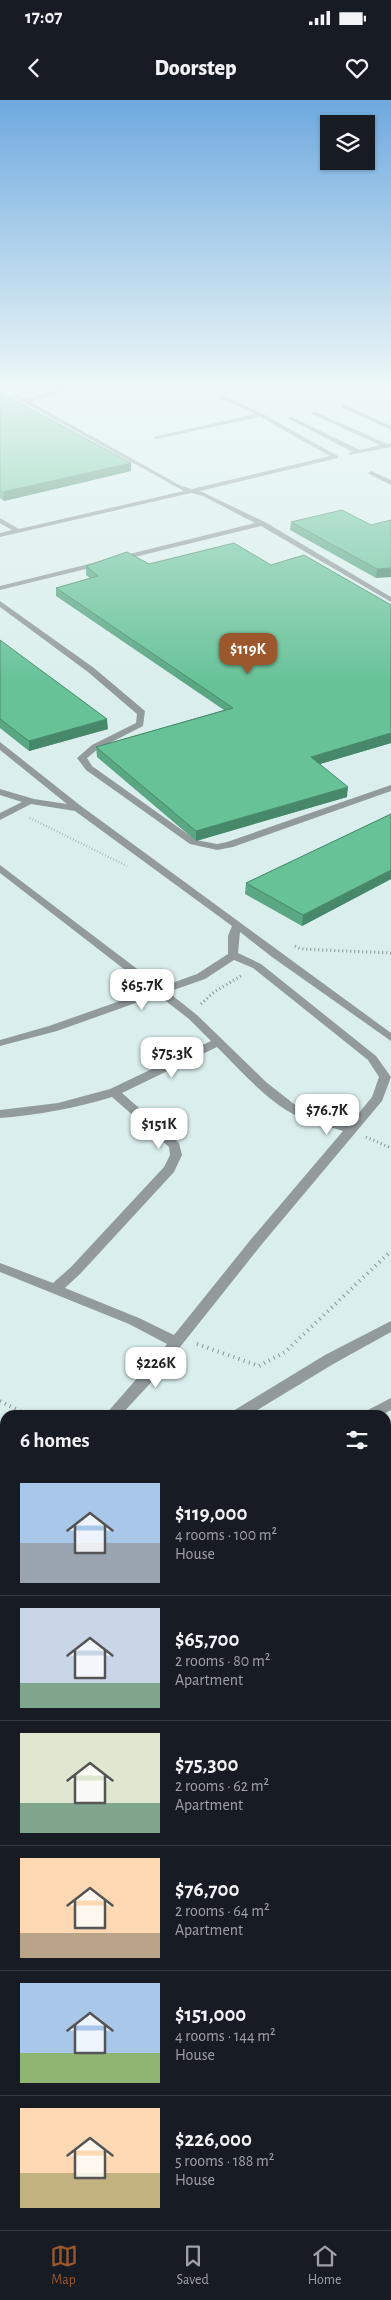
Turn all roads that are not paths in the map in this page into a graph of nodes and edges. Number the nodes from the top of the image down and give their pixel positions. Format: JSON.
{"nodes":[{"id":1,"x":174,"y":484,"type":"edge"},
{"id":2,"x":223,"y":484,"type":"edge"},
{"id":3,"x":192,"y":492,"type":"junction"},
{"id":4,"x":0,"y":520,"type":"edge"},
{"id":5,"x":262,"y":524,"type":"junction"},
{"id":6,"x":18,"y":531,"type":"junction"},
{"id":7,"x":0,"y":535,"type":"edge"},
{"id":8,"x":0,"y":588,"type":"edge"},
{"id":9,"x":391,"y":600,"type":"edge"},
{"id":10,"x":0,"y":603,"type":"edge"},
{"id":11,"x":0,"y":745,"type":"edge"},
{"id":12,"x":391,"y":788,"type":"edge"},
{"id":13,"x":0,"y":792,"type":"edge"},
{"id":14,"x":30,"y":801,"type":"junction"},
{"id":15,"x":78,"y":808,"type":"junction"},
{"id":16,"x":0,"y":817,"type":"edge"},
{"id":17,"x":3,"y":873,"type":"edge"},
{"id":18,"x":238,"y":925,"type":"junction"},
{"id":19,"x":233,"y":955,"type":"junction"},
{"id":20,"x":160,"y":991,"type":"junction"},
{"id":21,"x":391,"y":1038,"type":"edge"},
{"id":22,"x":219,"y":1042,"type":"junction"},
{"id":23,"x":0,"y":1043,"type":"edge"},
{"id":24,"x":114,"y":1092,"type":"junction"},
{"id":25,"x":0,"y":1114,"type":"edge"},
{"id":26,"x":350,"y":1130,"type":"junction"},
{"id":27,"x":0,"y":1267,"type":"edge"},
{"id":28,"x":54,"y":1290,"type":"junction"},
{"id":29,"x":391,"y":1326,"type":"edge"},
{"id":30,"x":175,"y":1342,"type":"junction"},
{"id":31,"x":117,"y":1410,"type":"edge"},
{"id":32,"x":246,"y":1410,"type":"edge"}],
"edges":[{"from":1,"to":3,"type":"street"},
{"from":2,"to":3,"type":"street"},
{"from":3,"to":5,"type":"street"},
{"from":3,"to":6,"type":"street"},
{"from":4,"to":6,"type":"street"},
{"from":5,"to":8,"type":"street"},
{"from":5,"to":9,"type":"street"},
{"from":6,"to":7,"type":"street"},
{"from":10,"to":12,"type":"street"},
{"from":11,"to":15,"type":"street"},
{"from":13,"to":14,"type":"street"},
{"from":14,"to":15,"type":"street"},
{"from":14,"to":16,"type":"street"},
{"from":15,"to":18,"type":"street"},
{"from":17,"to":20,"type":"street"},
{"from":18,"to":19,"type":"street"},
{"from":18,"to":21,"type":"street"},
{"from":19,"to":20,"type":"street"},
{"from":19,"to":26,"type":"street"},
{"from":20,"to":22,"type":"street"},
{"from":20,"to":23,"type":"street"},
{"from":22,"to":24,"type":"street"},
{"from":22,"to":26,"type":"street"},
{"from":24,"to":25,"type":"street"},
{"from":24,"to":28,"type":"street"},
{"from":26,"to":30,"type":"street"},
{"from":27,"to":28,"type":"street"},
{"from":28,"to":30,"type":"street"},
{"from":29,"to":32,"type":"street"},
{"from":30,"to":31,"type":"street"}]}
